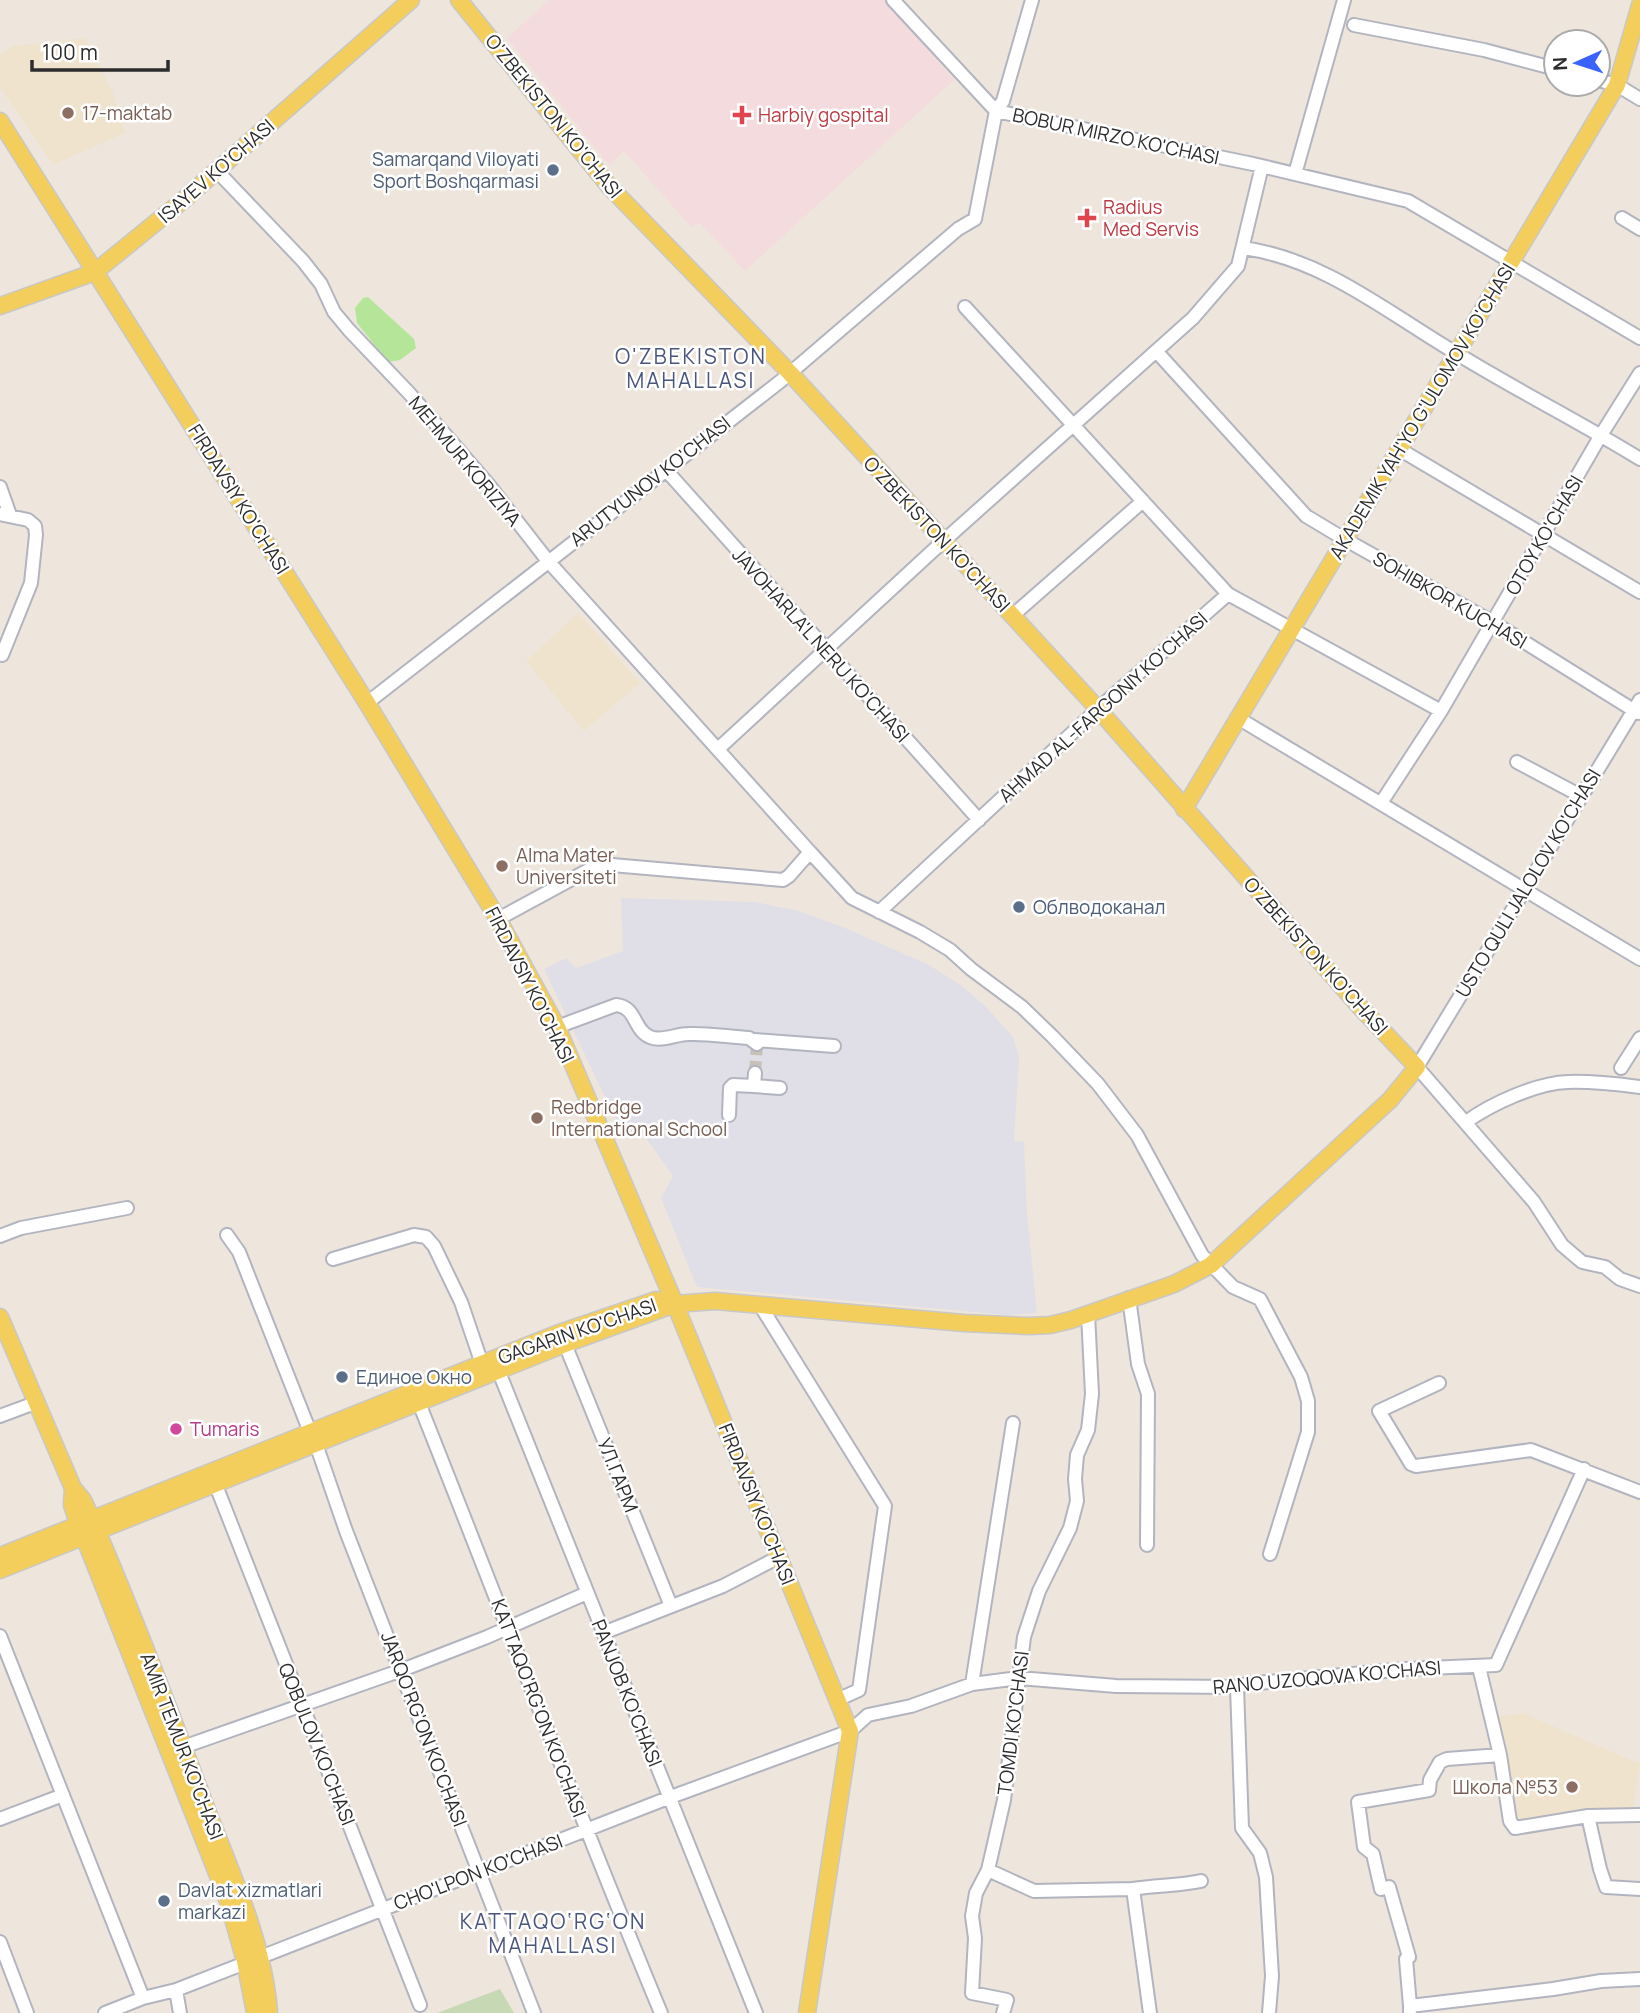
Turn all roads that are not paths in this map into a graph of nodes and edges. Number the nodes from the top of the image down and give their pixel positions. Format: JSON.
{"nodes":[{"id":1,"x":411,"y":0,"type":"edge"},
{"id":2,"x":459,"y":0,"type":"edge"},
{"id":3,"x":893,"y":0,"type":"edge"},
{"id":4,"x":1032,"y":0,"type":"edge"},
{"id":5,"x":1344,"y":0,"type":"edge"},
{"id":6,"x":1640,"y":5,"type":"edge"},
{"id":7,"x":1354,"y":25,"type":"dead end"},
{"id":8,"x":1542,"y":65,"type":"edge"},
{"id":9,"x":1612,"y":84,"type":"edge"},
{"id":10,"x":1617,"y":85,"type":"junction"},
{"id":11,"x":1640,"y":99,"type":"edge"},
{"id":12,"x":996,"y":111,"type":"junction"},
{"id":13,"x":0,"y":121,"type":"edge"},
{"id":14,"x":1262,"y":166,"type":"junction"},
{"id":15,"x":217,"y":171,"type":"junction"},
{"id":16,"x":1295,"y":174,"type":"junction"},
{"id":17,"x":1622,"y":218,"type":"dead end"},
{"id":18,"x":1640,"y":229,"type":"edge"},
{"id":19,"x":1243,"y":248,"type":"junction"},
{"id":20,"x":1511,"y":264,"type":"junction"},
{"id":21,"x":95,"y":272,"type":"junction"},
{"id":22,"x":0,"y":306,"type":"edge"},
{"id":23,"x":965,"y":307,"type":"dead end"},
{"id":24,"x":1640,"y":338,"type":"edge"},
{"id":25,"x":1157,"y":352,"type":"junction"},
{"id":26,"x":1457,"y":354,"type":"junction"},
{"id":27,"x":790,"y":373,"type":"junction"},
{"id":28,"x":1640,"y":373,"type":"edge"},
{"id":29,"x":1073,"y":424,"type":"junction"},
{"id":30,"x":1601,"y":435,"type":"junction"},
{"id":31,"x":1399,"y":449,"type":"junction"},
{"id":32,"x":1640,"y":459,"type":"edge"},
{"id":33,"x":665,"y":470,"type":"junction"},
{"id":34,"x":0,"y":487,"type":"edge"},
{"id":35,"x":1143,"y":501,"type":"junction"},
{"id":36,"x":5,"y":514,"type":"edge"},
{"id":37,"x":1544,"y":535,"type":"junction"},
{"id":38,"x":1346,"y":540,"type":"junction"},
{"id":39,"x":944,"y":542,"type":"junction"},
{"id":40,"x":548,"y":561,"type":"junction"},
{"id":41,"x":1640,"y":592,"type":"edge"},
{"id":42,"x":1227,"y":594,"type":"junction"},
{"id":43,"x":1012,"y":616,"type":"junction"},
{"id":44,"x":1493,"y":623,"type":"junction"},
{"id":45,"x":1292,"y":627,"type":"junction"},
{"id":46,"x":825,"y":649,"type":"junction"},
{"id":47,"x":2,"y":654,"type":"dead end"},
{"id":48,"x":368,"y":703,"type":"junction"},
{"id":49,"x":1638,"y":708,"type":"edge"},
{"id":50,"x":1098,"y":709,"type":"junction"},
{"id":51,"x":1441,"y":711,"type":"junction"},
{"id":52,"x":1238,"y":718,"type":"junction"},
{"id":53,"x":718,"y":749,"type":"junction"},
{"id":54,"x":1517,"y":762,"type":"dead end"},
{"id":55,"x":1581,"y":796,"type":"junction"},
{"id":56,"x":1381,"y":803,"type":"junction"},
{"id":57,"x":1184,"y":809,"type":"junction"},
{"id":58,"x":979,"y":820,"type":"junction"},
{"id":59,"x":810,"y":852,"type":"junction"},
{"id":60,"x":1525,"y":890,"type":"junction"},
{"id":61,"x":879,"y":912,"type":"junction"},
{"id":62,"x":498,"y":919,"type":"junction"},
{"id":63,"x":1640,"y":959,"type":"edge"},
{"id":64,"x":556,"y":1027,"type":"junction"},
{"id":65,"x":1640,"y":1038,"type":"edge"},
{"id":66,"x":834,"y":1046,"type":"dead end"},
{"id":67,"x":1417,"y":1067,"type":"junction"},
{"id":68,"x":1621,"y":1068,"type":"dead end"},
{"id":69,"x":1640,"y":1087,"type":"edge"},
{"id":70,"x":780,"y":1088,"type":"dead end"},
{"id":71,"x":729,"y":1115,"type":"dead end"},
{"id":72,"x":1466,"y":1122,"type":"junction"},
{"id":73,"x":127,"y":1208,"type":"dead end"},
{"id":74,"x":227,"y":1235,"type":"dead end"},
{"id":75,"x":0,"y":1236,"type":"edge"},
{"id":76,"x":333,"y":1259,"type":"dead end"},
{"id":77,"x":1211,"y":1265,"type":"junction"},
{"id":78,"x":1640,"y":1286,"type":"edge"},
{"id":79,"x":1129,"y":1298,"type":"junction"},
{"id":80,"x":675,"y":1304,"type":"junction"},
{"id":81,"x":760,"y":1305,"type":"junction"},
{"id":82,"x":1088,"y":1314,"type":"junction"},
{"id":83,"x":0,"y":1317,"type":"edge"},
{"id":84,"x":565,"y":1344,"type":"junction"},
{"id":85,"x":482,"y":1364,"type":"junction"},
{"id":86,"x":499,"y":1372,"type":"junction"},
{"id":87,"x":1438,"y":1383,"type":"dead end"},
{"id":88,"x":35,"y":1403,"type":"junction"},
{"id":89,"x":419,"y":1403,"type":"junction"},
{"id":90,"x":0,"y":1416,"type":"edge"},
{"id":91,"x":1013,"y":1423,"type":"dead end"},
{"id":92,"x":313,"y":1438,"type":"junction"},
{"id":93,"x":1584,"y":1469,"type":"junction"},
{"id":94,"x":215,"y":1483,"type":"junction"},
{"id":95,"x":1640,"y":1492,"type":"edge"},
{"id":96,"x":88,"y":1529,"type":"junction"},
{"id":97,"x":1147,"y":1545,"type":"dead end"},
{"id":98,"x":1270,"y":1554,"type":"dead end"},
{"id":99,"x":0,"y":1556,"type":"edge"},
{"id":100,"x":779,"y":1557,"type":"junction"},
{"id":101,"x":0,"y":1570,"type":"edge"},
{"id":102,"x":587,"y":1593,"type":"junction"},
{"id":103,"x":671,"y":1606,"type":"junction"},
{"id":104,"x":509,"y":1627,"type":"junction"},
{"id":105,"x":603,"y":1633,"type":"junction"},
{"id":106,"x":0,"y":1636,"type":"edge"},
{"id":107,"x":1479,"y":1667,"type":"junction"},
{"id":108,"x":402,"y":1670,"type":"junction"},
{"id":109,"x":1019,"y":1678,"type":"junction"},
{"id":110,"x":972,"y":1684,"type":"junction"},
{"id":111,"x":1237,"y":1687,"type":"junction"},
{"id":112,"x":837,"y":1700,"type":"junction"},
{"id":113,"x":303,"y":1706,"type":"junction"},
{"id":114,"x":850,"y":1731,"type":"junction"},
{"id":115,"x":183,"y":1747,"type":"junction"},
{"id":116,"x":1500,"y":1755,"type":"junction"},
{"id":117,"x":63,"y":1795,"type":"junction"},
{"id":118,"x":668,"y":1798,"type":"junction"},
{"id":119,"x":1640,"y":1815,"type":"edge"},
{"id":120,"x":1588,"y":1816,"type":"junction"},
{"id":121,"x":0,"y":1819,"type":"edge"},
{"id":122,"x":585,"y":1832,"type":"junction"},
{"id":123,"x":988,"y":1870,"type":"junction"},
{"id":124,"x":480,"y":1871,"type":"junction"},
{"id":125,"x":1201,"y":1881,"type":"dead end"},
{"id":126,"x":1133,"y":1889,"type":"junction"},
{"id":127,"x":1640,"y":1889,"type":"edge"},
{"id":128,"x":383,"y":1908,"type":"junction"},
{"id":129,"x":0,"y":1942,"type":"edge"},
{"id":130,"x":252,"y":1959,"type":"junction"},
{"id":131,"x":1640,"y":1979,"type":"edge"},
{"id":132,"x":176,"y":1990,"type":"junction"},
{"id":133,"x":143,"y":1998,"type":"junction"},
{"id":134,"x":420,"y":2005,"type":"dead end"},
{"id":135,"x":1410,"y":2009,"type":"edge"},
{"id":136,"x":27,"y":2013,"type":"edge"},
{"id":137,"x":105,"y":2013,"type":"edge"},
{"id":138,"x":180,"y":2013,"type":"edge"},
{"id":139,"x":255,"y":2013,"type":"edge"},
{"id":140,"x":269,"y":2013,"type":"edge"},
{"id":141,"x":534,"y":2013,"type":"edge"},
{"id":142,"x":661,"y":2013,"type":"edge"},
{"id":143,"x":756,"y":2013,"type":"edge"},
{"id":144,"x":807,"y":2013,"type":"edge"},
{"id":145,"x":1003,"y":2013,"type":"edge"},
{"id":146,"x":1150,"y":2013,"type":"edge"},
{"id":147,"x":1269,"y":2013,"type":"edge"}],
"edges":[{"from":1,"to":15,"type":"main road","name":"ISAYEV KO'CHASI"},
{"from":2,"to":27,"type":"main road","name":"O'ZBEKISTON KO'CHASI"},
{"from":3,"to":12,"type":"street","name":"BOBUR MIRZO KO'CHASI"},
{"from":4,"to":12,"type":"street","name":"ARUTYUNOV KO'CHASI"},
{"from":5,"to":16,"type":"street"},
{"from":6,"to":10,"type":"main road","name":"AKADEMIK YAH'YO G'ULOMOV KO'CHASI"},
{"from":7,"to":8,"type":"street"},
{"from":9,"to":10,"type":"street"},
{"from":10,"to":11,"type":"street"},
{"from":10,"to":20,"type":"main road","name":"AKADEMIK YAH'YO G'ULOMOV KO'CHASI"},
{"from":12,"to":14,"type":"street","name":"BOBUR MIRZO KO'CHASI"},
{"from":12,"to":27,"type":"street","name":"ARUTYUNOV KO'CHASI"},
{"from":13,"to":21,"type":"main road","name":"FIRDAVSIY KO'CHASI"},
{"from":14,"to":16,"type":"street","name":"BOBUR MIRZO KO'CHASI"},
{"from":14,"to":19,"type":"street"},
{"from":15,"to":21,"type":"main road","name":"ISAYEV KO'CHASI"},
{"from":15,"to":40,"type":"street","name":"MEHMUR KORIZIYA"},
{"from":16,"to":20,"type":"street","name":"BOBUR MIRZO KO'CHASI"},
{"from":17,"to":18,"type":"street"},
{"from":19,"to":25,"type":"street"},
{"from":19,"to":26,"type":"street"},
{"from":20,"to":24,"type":"street","name":"BOBUR MIRZO KO'CHASI"},
{"from":20,"to":26,"type":"main road","name":"AKADEMIK YAH'YO G'ULOMOV KO'CHASI"},
{"from":21,"to":22,"type":"main road","name":"ISAYEV KO'CHASI"},
{"from":21,"to":48,"type":"main road","name":"FIRDAVSIY KO'CHASI"},
{"from":23,"to":29,"type":"street"},
{"from":25,"to":29,"type":"street"},
{"from":25,"to":38,"type":"street","name":"SOHIBKOR KUCHASI"},
{"from":26,"to":30,"type":"street"},
{"from":26,"to":31,"type":"main road","name":"AKADEMIK YAH'YO G'ULOMOV KO'CHASI"},
{"from":27,"to":33,"type":"street","name":"ARUTYUNOV KO'CHASI"},
{"from":27,"to":39,"type":"main road","name":"O'ZBEKISTON KO'CHASI"},
{"from":28,"to":30,"type":"street","name":"OTOY KO'CHASI"},
{"from":29,"to":35,"type":"street"},
{"from":29,"to":39,"type":"street"},
{"from":30,"to":32,"type":"street"},
{"from":30,"to":37,"type":"street","name":"OTOY KO'CHASI"},
{"from":31,"to":37,"type":"street"},
{"from":31,"to":38,"type":"main road","name":"AKADEMIK YAH'YO G'ULOMOV KO'CHASI"},
{"from":33,"to":40,"type":"street","name":"ARUTYUNOV KO'CHASI"},
{"from":33,"to":46,"type":"street","name":"JAVOHARLA'L NERU KO'CHASI"},
{"from":34,"to":36,"type":"street"},
{"from":35,"to":42,"type":"street"},
{"from":35,"to":43,"type":"street"},
{"from":36,"to":47,"type":"street"},
{"from":37,"to":41,"type":"street"},
{"from":37,"to":44,"type":"street","name":"OTOY KO'CHASI"},
{"from":38,"to":44,"type":"street","name":"SOHIBKOR KUCHASI"},
{"from":38,"to":45,"type":"main road","name":"AKADEMIK YAH'YO G'ULOMOV KO'CHASI"},
{"from":39,"to":43,"type":"main road","name":"O'ZBEKISTON KO'CHASI"},
{"from":39,"to":46,"type":"street"},
{"from":40,"to":48,"type":"street","name":"ARUTYUNOV KO'CHASI"},
{"from":40,"to":53,"type":"street","name":"MEHMUR KORIZIYA"},
{"from":42,"to":45,"type":"street"},
{"from":42,"to":50,"type":"street","name":"AHMAD AL-FARGONIY KO'CHASI"},
{"from":43,"to":50,"type":"main road","name":"O'ZBEKISTON KO'CHASI"},
{"from":44,"to":49,"type":"street","name":"SOHIBKOR KUCHASI"},
{"from":44,"to":51,"type":"street","name":"OTOY KO'CHASI"},
{"from":45,"to":51,"type":"street"},
{"from":45,"to":52,"type":"main road","name":"AKADEMIK YAH'YO G'ULOMOV KO'CHASI"},
{"from":46,"to":53,"type":"street"},
{"from":46,"to":58,"type":"street","name":"JAVOHARLA'L NERU KO'CHASI"},
{"from":48,"to":62,"type":"main road","name":"FIRDAVSIY KO'CHASI"},
{"from":49,"to":55,"type":"street","name":"USTO QULI JALOLOV KO'CHASI"},
{"from":50,"to":57,"type":"main road","name":"O'ZBEKISTON KO'CHASI"},
{"from":50,"to":58,"type":"street","name":"AHMAD AL-FARGONIY KO'CHASI"},
{"from":51,"to":56,"type":"street","name":"OTOY KO'CHASI"},
{"from":52,"to":56,"type":"street"},
{"from":52,"to":57,"type":"main road","name":"AKADEMIK YAH'YO G'ULOMOV KO'CHASI"},
{"from":53,"to":59,"type":"street","name":"MEHMUR KORIZIYA"},
{"from":54,"to":55,"type":"street"},
{"from":55,"to":60,"type":"street","name":"USTO QULI JALOLOV KO'CHASI"},
{"from":56,"to":60,"type":"street"},
{"from":57,"to":67,"type":"main road","name":"O'ZBEKISTON KO'CHASI"},
{"from":58,"to":61,"type":"street","name":"AHMAD AL-FARGONIY KO'CHASI"},
{"from":59,"to":61,"type":"street","name":"MEHMUR KORIZIYA"},
{"from":59,"to":62,"type":"street"},
{"from":60,"to":63,"type":"street"},
{"from":60,"to":67,"type":"street","name":"USTO QULI JALOLOV KO'CHASI"},
{"from":61,"to":77,"type":"street","name":"MEHMUR KORIZIYA"},
{"from":62,"to":64,"type":"main road","name":"FIRDAVSIY KO'CHASI"},
{"from":64,"to":66,"type":"street"},
{"from":64,"to":80,"type":"main road","name":"FIRDAVSIY KO'CHASI"},
{"from":65,"to":68,"type":"street"},
{"from":67,"to":72,"type":"street"},
{"from":67,"to":77,"type":"main road"},
{"from":69,"to":72,"type":"street"},
{"from":70,"to":71,"type":"street"},
{"from":72,"to":78,"type":"street"},
{"from":73,"to":75,"type":"street"},
{"from":74,"to":92,"type":"street","name":"JARQO'RG'ON KO'CHASI"},
{"from":76,"to":85,"type":"street"},
{"from":77,"to":79,"type":"main road"},
{"from":77,"to":98,"type":"street","name":"MEHMUR KORIZIYA"},
{"from":79,"to":82,"type":"main road"},
{"from":79,"to":97,"type":"street"},
{"from":80,"to":81,"type":"main road"},
{"from":80,"to":84,"type":"main road","name":"GAGARIN KO'CHASI"},
{"from":80,"to":85,"type":"main road","name":"GAGARIN KO'CHASI"},
{"from":80,"to":100,"type":"main road","name":"FIRDAVSIY KO'CHASI"},
{"from":81,"to":82,"type":"main road"},
{"from":81,"to":112,"type":"street"},
{"from":82,"to":109,"type":"street","name":"TOMDI KO'CHASI"},
{"from":83,"to":88,"type":"main road","name":"AMIR TEMUR KO'CHASI"},
{"from":84,"to":86,"type":"main road","name":"GAGARIN KO'CHASI"},
{"from":84,"to":103,"type":"street","name":"УЛ.ГАРМ"},
{"from":85,"to":92,"type":"main road","name":"GAGARIN KO'CHASI"},
{"from":86,"to":89,"type":"main road","name":"GAGARIN KO'CHASI"},
{"from":86,"to":102,"type":"street","name":"PANJOB KO'CHASI"},
{"from":87,"to":93,"type":"street"},
{"from":88,"to":90,"type":"street"},
{"from":88,"to":96,"type":"main road","name":"AMIR TEMUR KO'CHASI"},
{"from":89,"to":92,"type":"main road","name":"GAGARIN KO'CHASI"},
{"from":89,"to":104,"type":"street","name":"KATTAQO'RG'ON KO'CHASI"},
{"from":91,"to":110,"type":"street"},
{"from":92,"to":94,"type":"main road","name":"GAGARIN KO'CHASI"},
{"from":92,"to":96,"type":"main road","name":"GAGARIN KO'CHASI"},
{"from":92,"to":108,"type":"street","name":"JARQO'RG'ON KO'CHASI"},
{"from":93,"to":95,"type":"street"},
{"from":93,"to":107,"type":"street"},
{"from":94,"to":96,"type":"main road","name":"GAGARIN KO'CHASI"},
{"from":94,"to":113,"type":"street","name":"QOBULOV KO'CHASI"},
{"from":96,"to":99,"type":"main road","name":"GAGARIN KO'CHASI"},
{"from":96,"to":101,"type":"main road","name":"GAGARIN KO'CHASI"},
{"from":96,"to":115,"type":"main road","name":"AMIR TEMUR KO'CHASI"},
{"from":96,"to":130,"type":"main road","name":"AMIR TEMUR KO'CHASI"},
{"from":100,"to":103,"type":"street"},
{"from":100,"to":112,"type":"main road","name":"FIRDAVSIY KO'CHASI"},
{"from":102,"to":104,"type":"street"},
{"from":102,"to":105,"type":"street","name":"PANJOB KO'CHASI"},
{"from":103,"to":105,"type":"street"},
{"from":104,"to":108,"type":"street"},
{"from":104,"to":122,"type":"street","name":"KATTAQO'RG'ON KO'CHASI"},
{"from":105,"to":118,"type":"street","name":"PANJOB KO'CHASI"},
{"from":106,"to":117,"type":"street"},
{"from":107,"to":111,"type":"street","name":"RANO UZOQOVA KO'CHASI"},
{"from":107,"to":116,"type":"street"},
{"from":108,"to":113,"type":"street"},
{"from":108,"to":124,"type":"street","name":"JARQO'RG'ON KO'CHASI"},
{"from":109,"to":110,"type":"street","name":"RANO UZOQOVA KO'CHASI"},
{"from":109,"to":111,"type":"street","name":"RANO UZOQOVA KO'CHASI"},
{"from":109,"to":123,"type":"street","name":"TOMDI KO'CHASI"},
{"from":110,"to":114,"type":"street","name":"RANO UZOQOVA KO'CHASI"},
{"from":111,"to":147,"type":"street"},
{"from":112,"to":114,"type":"main road","name":"FIRDAVSIY KO'CHASI"},
{"from":113,"to":115,"type":"street"},
{"from":113,"to":128,"type":"street","name":"QOBULOV KO'CHASI"},
{"from":114,"to":118,"type":"street","name":"CHO'LPON KO'CHASI"},
{"from":114,"to":144,"type":"main road"},
{"from":115,"to":130,"type":"main road","name":"AMIR TEMUR KO'CHASI"},
{"from":116,"to":120,"type":"street"},
{"from":116,"to":135,"type":"street"},
{"from":117,"to":121,"type":"street"},
{"from":117,"to":133,"type":"street"},
{"from":118,"to":122,"type":"street","name":"CHO'LPON KO'CHASI"},
{"from":118,"to":143,"type":"street","name":"PANJOB KO'CHASI"},
{"from":119,"to":120,"type":"street"},
{"from":120,"to":127,"type":"street"},
{"from":122,"to":124,"type":"street","name":"CHO'LPON KO'CHASI"},
{"from":122,"to":142,"type":"street","name":"KATTAQO'RG'ON KO'CHASI"},
{"from":123,"to":126,"type":"street"},
{"from":123,"to":145,"type":"street","name":"TOMDI KO'CHASI"},
{"from":124,"to":128,"type":"street","name":"CHO'LPON KO'CHASI"},
{"from":124,"to":141,"type":"street","name":"JARQO'RG'ON KO'CHASI"},
{"from":125,"to":126,"type":"street"},
{"from":126,"to":146,"type":"street"},
{"from":128,"to":130,"type":"street","name":"CHO'LPON KO'CHASI"},
{"from":128,"to":134,"type":"street","name":"QOBULOV KO'CHASI"},
{"from":129,"to":136,"type":"street"},
{"from":130,"to":132,"type":"street","name":"CHO'LPON KO'CHASI"},
{"from":130,"to":139,"type":"main road","name":"AMIR TEMUR KO'CHASI"},
{"from":130,"to":140,"type":"main road","name":"AMIR TEMUR KO'CHASI"},
{"from":131,"to":135,"type":"street"},
{"from":132,"to":133,"type":"street","name":"CHO'LPON KO'CHASI"},
{"from":132,"to":138,"type":"street"},
{"from":133,"to":137,"type":"street","name":"CHO'LPON KO'CHASI"}]}
